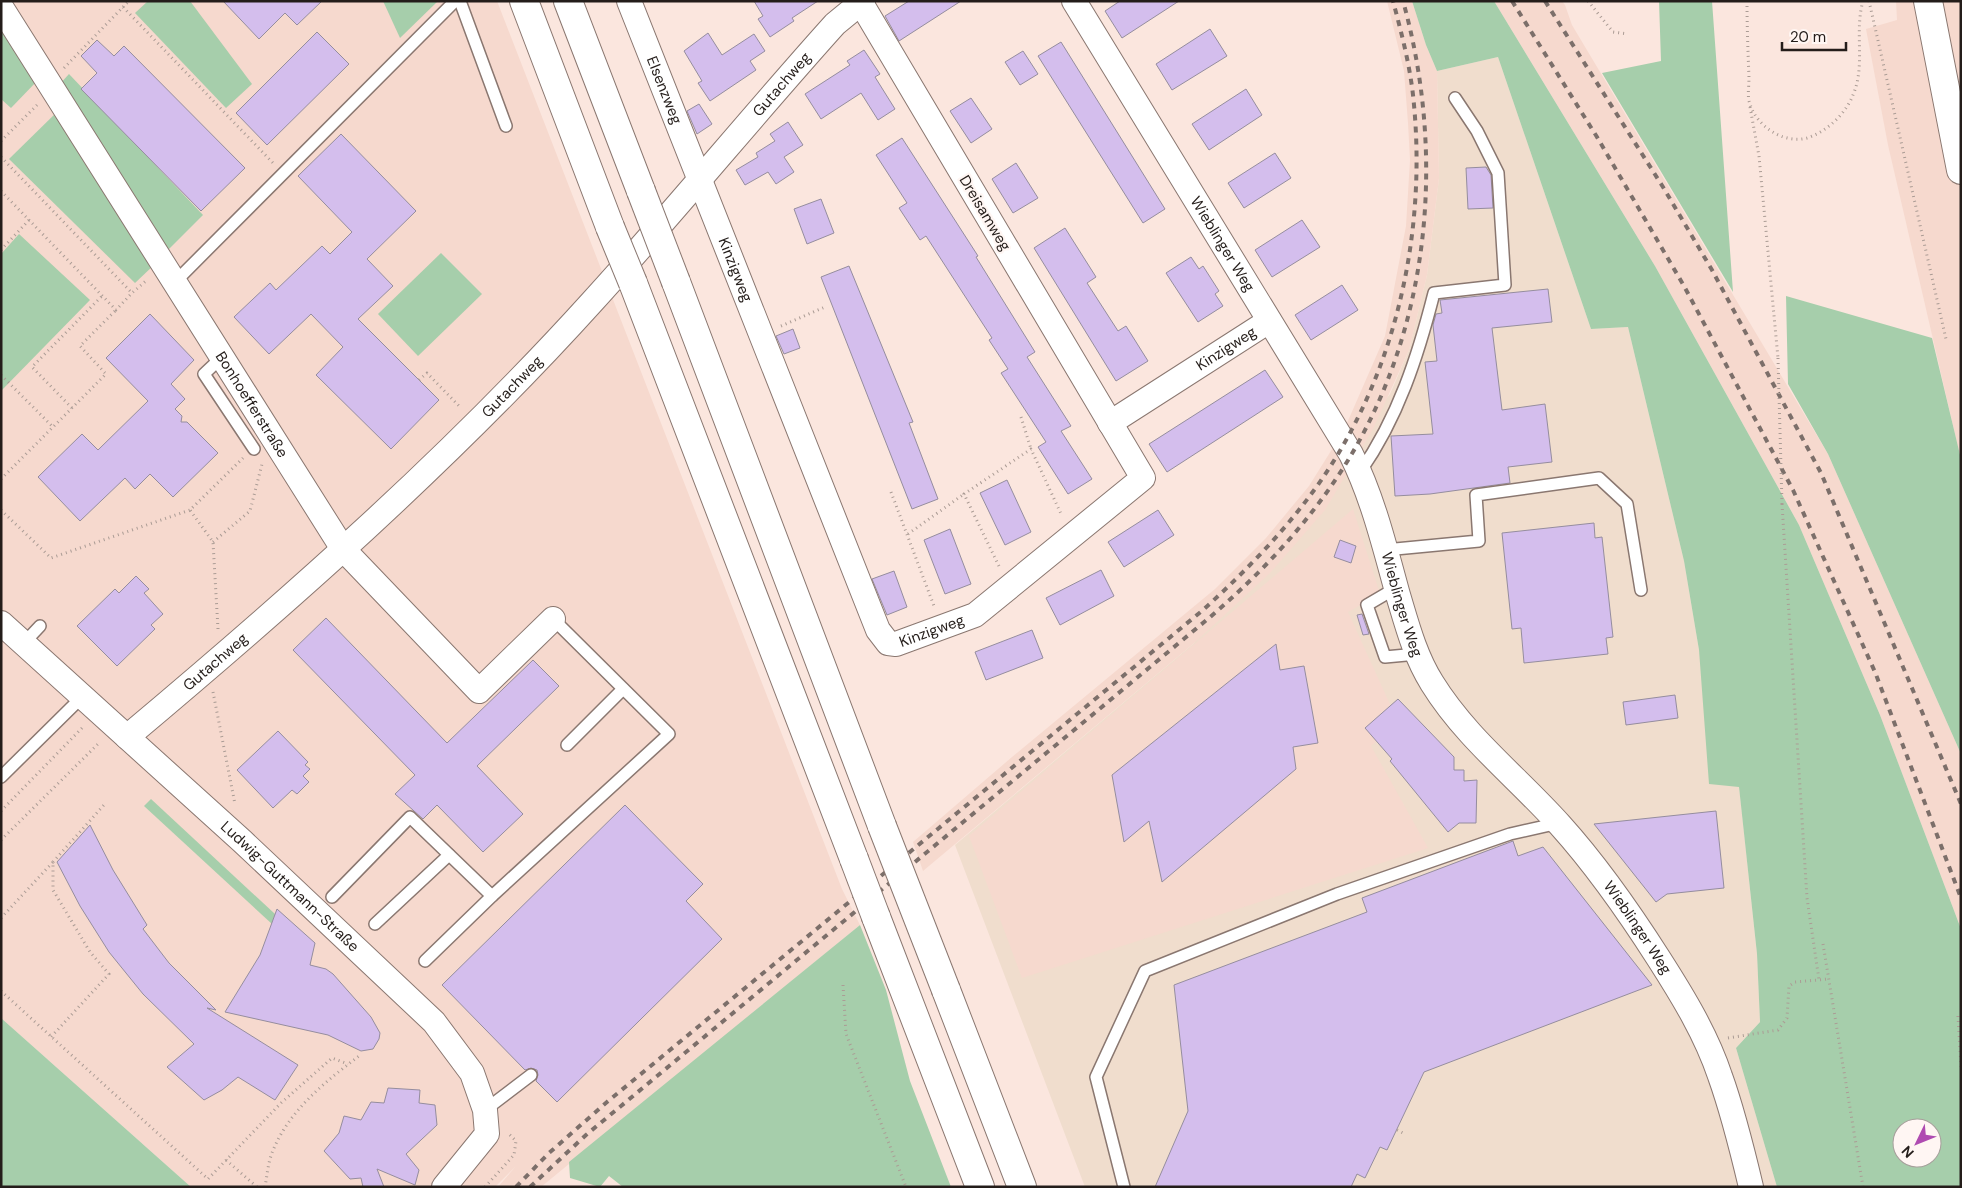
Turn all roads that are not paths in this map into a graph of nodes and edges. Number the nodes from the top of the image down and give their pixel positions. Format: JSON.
{"nodes":[{"id":1,"x":455,"y":1,"type":"edge"},
{"id":2,"x":460,"y":1,"type":"edge"},
{"id":3,"x":524,"y":1,"type":"edge"},
{"id":4,"x":568,"y":1,"type":"edge"},
{"id":5,"x":629,"y":1,"type":"edge"},
{"id":6,"x":1074,"y":1,"type":"edge"},
{"id":7,"x":1928,"y":1,"type":"edge"},
{"id":8,"x":862,"y":2,"type":"edge"},
{"id":9,"x":1,"y":7,"type":"edge"},
{"id":10,"x":1455,"y":98,"type":"dead end"},
{"id":11,"x":506,"y":126,"type":"dead end"},
{"id":12,"x":1961,"y":170,"type":"edge"},
{"id":13,"x":700,"y":180,"type":"junction"},
{"id":14,"x":169,"y":273,"type":"junction"},
{"id":15,"x":1269,"y":321,"type":"junction"},
{"id":16,"x":1110,"y":423,"type":"junction"},
{"id":17,"x":1360,"y":472,"type":"junction"},
{"id":18,"x":343,"y":549,"type":"junction"},
{"id":19,"x":1385,"y":550,"type":"junction"},
{"id":20,"x":1396,"y":588,"type":"junction"},
{"id":21,"x":1641,"y":590,"type":"dead end"},
{"id":22,"x":553,"y":619,"type":"joint"},
{"id":23,"x":1,"y":623,"type":"edge"},
{"id":24,"x":1417,"y":654,"type":"junction"},
{"id":25,"x":623,"y":689,"type":"junction"},
{"id":26,"x":91,"y":703,"type":"junction"},
{"id":27,"x":122,"y":732,"type":"junction"},
{"id":28,"x":567,"y":745,"type":"dead end"},
{"id":29,"x":1,"y":777,"type":"edge"},
{"id":30,"x":1559,"y":823,"type":"junction"},
{"id":31,"x":449,"y":855,"type":"junction"},
{"id":32,"x":492,"y":896,"type":"junction"},
{"id":33,"x":332,"y":897,"type":"dead end"},
{"id":34,"x":375,"y":924,"type":"dead end"},
{"id":35,"x":425,"y":961,"type":"dead end"},
{"id":36,"x":530,"y":1075,"type":"dead end"},
{"id":37,"x":485,"y":1110,"type":"junction"},
{"id":38,"x":444,"y":1187,"type":"edge"},
{"id":39,"x":980,"y":1187,"type":"edge"},
{"id":40,"x":1022,"y":1187,"type":"edge"},
{"id":41,"x":1124,"y":1187,"type":"edge"},
{"id":42,"x":1750,"y":1187,"type":"edge"}],
"edges":[{"from":1,"to":14,"type":"lane"},
{"from":2,"to":11,"type":"lane"},
{"from":3,"to":39,"type":"main road","bridge":true},
{"from":4,"to":40,"type":"main road","bridge":true},
{"from":5,"to":13,"type":"street","name":"Elsenzweg"},
{"from":6,"to":15,"type":"street","name":"Wieblinger Weg"},
{"from":7,"to":12,"type":"main road"},
{"from":8,"to":13,"type":"street","name":"Gutachweg"},
{"from":8,"to":16,"type":"street","name":"Dreisamweg"},
{"from":9,"to":14,"type":"street","name":"Bonhoefferstraße"},
{"from":10,"to":17,"type":"lane"},
{"from":13,"to":16,"type":"street","name":"Kinzigweg"},
{"from":13,"to":18,"type":"street","name":"Gutachweg"},
{"from":14,"to":18,"type":"street","name":"Bonhoefferstraße"},
{"from":15,"to":16,"type":"street","name":"Kinzigweg"},
{"from":15,"to":17,"type":"street","name":"Wieblinger Weg"},
{"from":17,"to":19,"type":"street","name":"Wieblinger Weg"},
{"from":18,"to":22,"type":"street","name":"Bonhoefferstraße"},
{"from":18,"to":27,"type":"street","name":"Gutachweg"},
{"from":19,"to":20,"type":"street","name":"Wieblinger Weg"},
{"from":19,"to":21,"type":"lane"},
{"from":20,"to":24,"type":"street","name":"Wieblinger Weg"},
{"from":20,"to":24,"type":"lane"},
{"from":22,"to":25,"type":"lane"},
{"from":23,"to":26,"type":"street","name":"Ludwig-Guttmann-Straße"},
{"from":24,"to":30,"type":"street","name":"Wieblinger Weg"},
{"from":25,"to":28,"type":"lane"},
{"from":25,"to":32,"type":"lane"},
{"from":26,"to":27,"type":"street","name":"Ludwig-Guttmann-Straße"},
{"from":26,"to":29,"type":"lane"},
{"from":27,"to":37,"type":"street","name":"Ludwig-Guttmann-Straße"},
{"from":30,"to":41,"type":"lane"},
{"from":30,"to":42,"type":"street","name":"Wieblinger Weg"},
{"from":31,"to":32,"type":"lane"},
{"from":31,"to":33,"type":"lane"},
{"from":31,"to":34,"type":"lane"},
{"from":32,"to":35,"type":"lane"},
{"from":36,"to":37,"type":"lane"},
{"from":37,"to":38,"type":"street","name":"Ludwig-Guttmann-Straße"}]}
